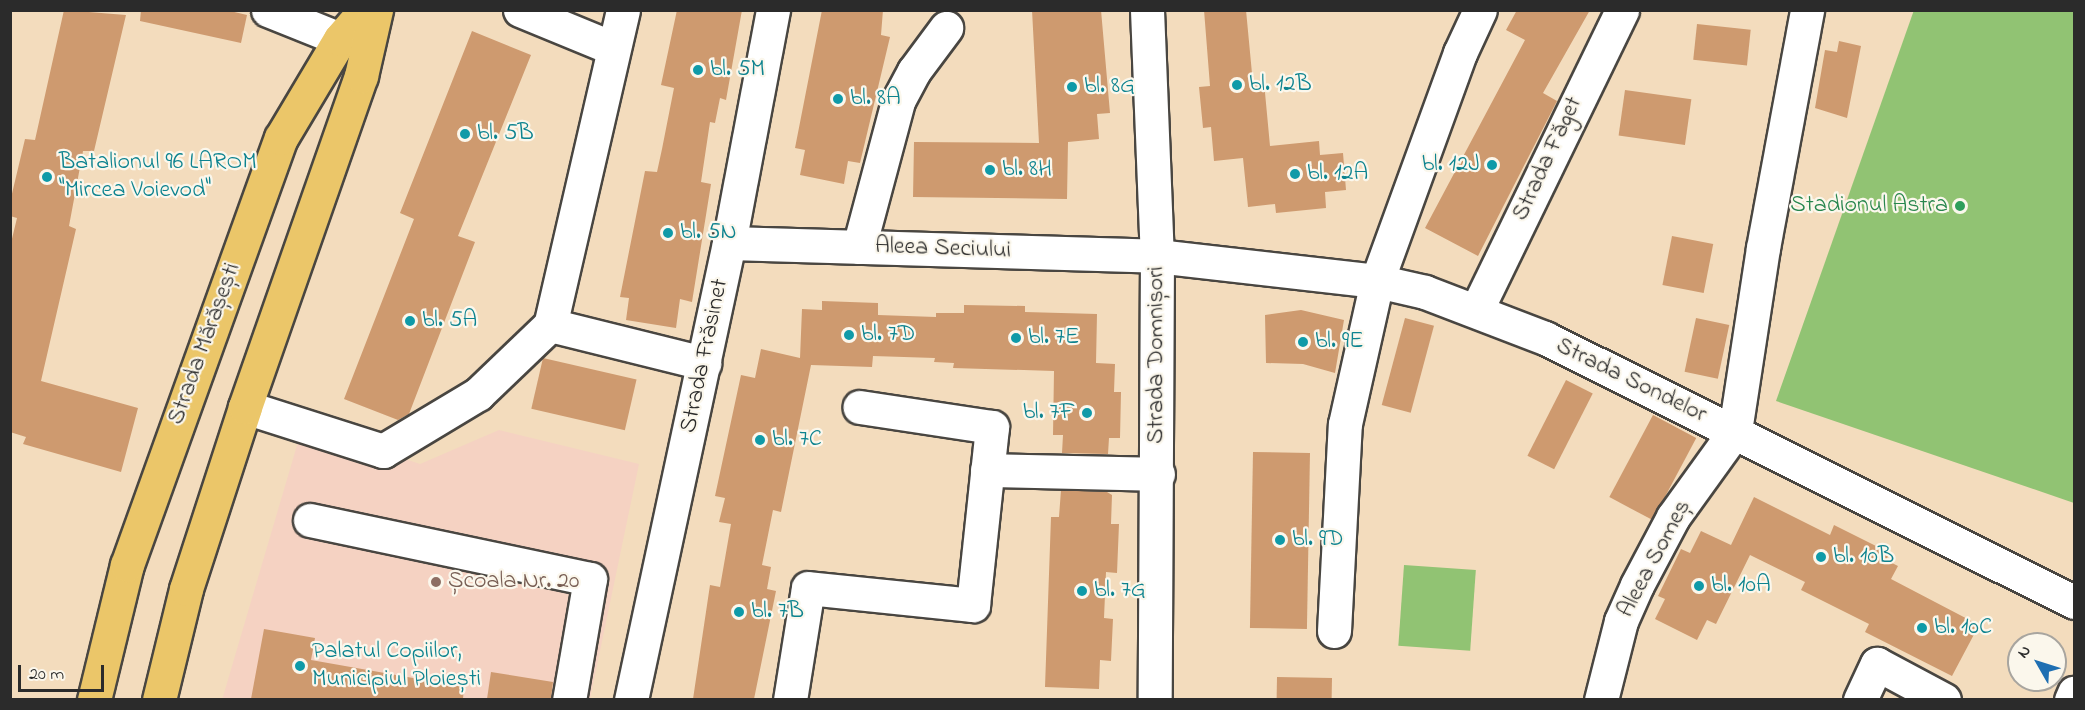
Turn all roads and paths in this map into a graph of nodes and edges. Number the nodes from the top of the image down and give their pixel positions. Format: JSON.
{"nodes":[{"id":1,"x":268,"y":10,"type":"edge"},
{"id":2,"x":365,"y":10,"type":"edge"},
{"id":3,"x":376,"y":10,"type":"edge"},
{"id":4,"x":520,"y":10,"type":"edge"},
{"id":5,"x":623,"y":10,"type":"edge"},
{"id":6,"x":773,"y":10,"type":"edge"},
{"id":7,"x":1147,"y":10,"type":"edge"},
{"id":8,"x":1480,"y":10,"type":"edge"},
{"id":9,"x":1622,"y":10,"type":"edge"},
{"id":10,"x":1807,"y":10,"type":"edge"},
{"id":11,"x":946,"y":28,"type":"dead end"},
{"id":12,"x":340,"y":39,"type":"junction"},
{"id":13,"x":612,"y":48,"type":"junction"},
{"id":14,"x":729,"y":243,"type":"junction"},
{"id":15,"x":859,"y":247,"type":"junction"},
{"id":16,"x":1157,"y":256,"type":"junction"},
{"id":17,"x":1377,"y":281,"type":"junction"},
{"id":18,"x":1477,"y":309,"type":"junction"},
{"id":19,"x":550,"y":325,"type":"junction"},
{"id":20,"x":704,"y":363,"type":"junction"},
{"id":21,"x":245,"y":407,"type":"junction"},
{"id":22,"x":859,"y":407,"type":"dead end"},
{"id":23,"x":1735,"y":431,"type":"junction"},
{"id":24,"x":987,"y":470,"type":"junction"},
{"id":25,"x":1158,"y":474,"type":"junction"},
{"id":26,"x":310,"y":520,"type":"dead end"},
{"id":27,"x":2074,"y":602,"type":"edge"},
{"id":28,"x":1334,"y":631,"type":"dead end"},
{"id":29,"x":2074,"y":693,"type":"edge"},
{"id":30,"x":94,"y":699,"type":"edge"},
{"id":31,"x":159,"y":699,"type":"edge"},
{"id":32,"x":569,"y":699,"type":"edge"},
{"id":33,"x":631,"y":699,"type":"edge"},
{"id":34,"x":790,"y":699,"type":"edge"},
{"id":35,"x":1155,"y":699,"type":"edge"},
{"id":36,"x":1601,"y":699,"type":"edge"},
{"id":37,"x":1860,"y":699,"type":"edge"},
{"id":38,"x":1944,"y":699,"type":"edge"},
{"id":39,"x":2072,"y":699,"type":"edge"}],
"edges":[{"from":1,"to":12,"type":"street"},
{"from":2,"to":12,"type":"main road","name":"Strada Mărășești"},
{"from":3,"to":21,"type":"main road"},
{"from":4,"to":13,"type":"street"},
{"from":5,"to":13,"type":"street"},
{"from":6,"to":14,"type":"street","name":"Strada Frăsinet"},
{"from":7,"to":16,"type":"street","name":"Strada Domnișori"},
{"from":8,"to":17,"type":"street"},
{"from":9,"to":18,"type":"street","name":"Strada Făget"},
{"from":10,"to":23,"type":"street"},
{"from":11,"to":15,"type":"street"},
{"from":12,"to":30,"type":"main road","name":"Strada Mărășești"},
{"from":13,"to":19,"type":"street"},
{"from":14,"to":15,"type":"street","name":"Aleea Seciului"},
{"from":14,"to":20,"type":"street","name":"Strada Frăsinet"},
{"from":15,"to":16,"type":"street","name":"Aleea Seciului"},
{"from":16,"to":17,"type":"street","name":"Strada Sondelor"},
{"from":16,"to":25,"type":"street","name":"Strada Domnișori"},
{"from":17,"to":18,"type":"street","name":"Strada Sondelor"},
{"from":17,"to":28,"type":"street"},
{"from":18,"to":23,"type":"street","name":"Strada Sondelor"},
{"from":19,"to":20,"type":"street"},
{"from":19,"to":21,"type":"street"},
{"from":20,"to":33,"type":"street","name":"Strada Frăsinet"},
{"from":21,"to":31,"type":"main road"},
{"from":22,"to":24,"type":"street"},
{"from":23,"to":27,"type":"street","name":"Strada Sondelor"},
{"from":23,"to":36,"type":"street","name":"Aleea Someș"},
{"from":24,"to":25,"type":"street"},
{"from":24,"to":34,"type":"street"},
{"from":25,"to":35,"type":"street","name":"Strada Domnișori"},
{"from":26,"to":32,"type":"street"},
{"from":29,"to":39,"type":"street"},
{"from":37,"to":38,"type":"street"}]}
